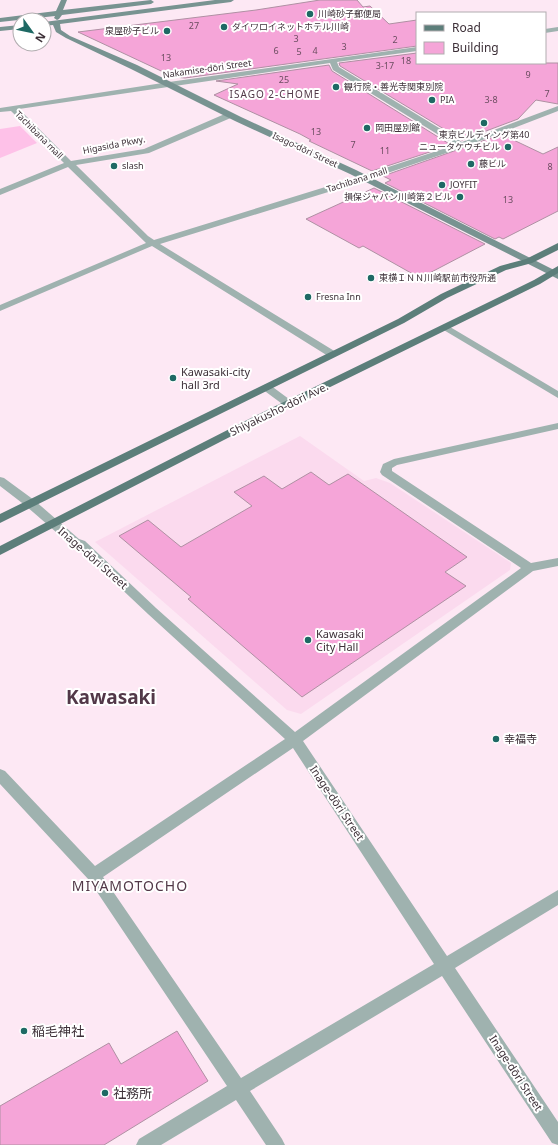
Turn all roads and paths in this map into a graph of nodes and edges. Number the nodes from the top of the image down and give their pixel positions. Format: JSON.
{"nodes":[{"id":1,"x":64,"y":0,"type":"edge"},
{"id":2,"x":231,"y":0,"type":"edge"},
{"id":3,"x":156,"y":1,"type":"dead end"},
{"id":4,"x":59,"y":13,"type":"junction"},
{"id":5,"x":0,"y":20,"type":"edge"},
{"id":6,"x":56,"y":22,"type":"junction"},
{"id":7,"x":52,"y":23,"type":"edge"},
{"id":8,"x":12,"y":28,"type":"edge"},
{"id":9,"x":0,"y":29,"type":"edge"},
{"id":10,"x":558,"y":29,"type":"edge"},
{"id":11,"x":546,"y":31,"type":"edge"},
{"id":12,"x":416,"y":49,"type":"edge"},
{"id":13,"x":333,"y":61,"type":"junction"},
{"id":14,"x":170,"y":84,"type":"junction"},
{"id":15,"x":13,"y":108,"type":"junction"},
{"id":16,"x":558,"y":108,"type":"edge"},
{"id":17,"x":0,"y":110,"type":"edge"},
{"id":18,"x":230,"y":115,"type":"junction"},
{"id":19,"x":461,"y":145,"type":"junction"},
{"id":20,"x":68,"y":164,"type":"junction"},
{"id":21,"x":364,"y":178,"type":"junction"},
{"id":22,"x":0,"y":192,"type":"edge"},
{"id":23,"x":153,"y":243,"type":"junction"},
{"id":24,"x":558,"y":246,"type":"edge"},
{"id":25,"x":529,"y":261,"type":"junction"},
{"id":26,"x":555,"y":272,"type":"edge"},
{"id":27,"x":0,"y":308,"type":"edge"},
{"id":28,"x":446,"y":327,"type":"junction"},
{"id":29,"x":332,"y":354,"type":"junction"},
{"id":30,"x":266,"y":387,"type":"junction"},
{"id":31,"x":558,"y":395,"type":"edge"},
{"id":32,"x":289,"y":404,"type":"junction"},
{"id":33,"x":558,"y":426,"type":"edge"},
{"id":34,"x":0,"y":481,"type":"edge"},
{"id":35,"x":30,"y":503,"type":"junction"},
{"id":36,"x":0,"y":519,"type":"edge"},
{"id":37,"x":54,"y":524,"type":"junction"},
{"id":38,"x":0,"y":551,"type":"edge"},
{"id":39,"x":558,"y":562,"type":"edge"},
{"id":40,"x":529,"y":568,"type":"junction"},
{"id":41,"x":295,"y":740,"type":"junction"},
{"id":42,"x":0,"y":775,"type":"edge"},
{"id":43,"x":94,"y":875,"type":"junction"},
{"id":44,"x":558,"y":897,"type":"edge"},
{"id":45,"x":446,"y":966,"type":"junction"},
{"id":46,"x":237,"y":1089,"type":"junction"},
{"id":47,"x":558,"y":1136,"type":"edge"},
{"id":48,"x":145,"y":1145,"type":"edge"},
{"id":49,"x":276,"y":1145,"type":"edge"}],
"edges":[{"from":1,"to":4,"type":"street"},
{"from":2,"to":6,"type":"street"},
{"from":3,"to":4,"type":"street"},
{"from":4,"to":5,"type":"street"},
{"from":4,"to":6,"type":"street"},
{"from":6,"to":7,"type":"street"},
{"from":6,"to":14,"type":"street","name":"Isago-dōri Street"},
{"from":8,"to":9,"type":"street"},
{"from":10,"to":11,"type":"street"},
{"from":12,"to":13,"type":"street","name":"Nakamise-dōri Street"},
{"from":13,"to":14,"type":"street","name":"Nakamise-dōri Street"},
{"from":13,"to":19,"type":"street"},
{"from":14,"to":15,"type":"street","name":"Nakamise-dōri Street"},
{"from":14,"to":18,"type":"street","name":"Isago-dōri Street"},
{"from":15,"to":17,"type":"street","name":"Nakamise-dōri Street"},
{"from":15,"to":20,"type":"street","name":"Tachibana mall"},
{"from":16,"to":19,"type":"street","name":"Tachibana mall"},
{"from":18,"to":20,"type":"street","name":"Higasida Pkwy."},
{"from":18,"to":21,"type":"street","name":"Isago-dōri Street"},
{"from":19,"to":21,"type":"street","name":"Tachibana mall"},
{"from":20,"to":22,"type":"street","name":"Higasida Pkwy."},
{"from":20,"to":23,"type":"street","name":"Tachibana mall"},
{"from":21,"to":23,"type":"street","name":"Tachibana mall"},
{"from":21,"to":25,"type":"street","name":"Isago-dōri Street"},
{"from":23,"to":27,"type":"street","name":"Tachibana mall"},
{"from":23,"to":29,"type":"street","name":"Tachibana mall"},
{"from":24,"to":25,"type":"main road"},
{"from":25,"to":26,"type":"street","name":"Isago-dōri Street"},
{"from":25,"to":29,"type":"main road"},
{"from":26,"to":28,"type":"main road","name":"Shiyakusho-dōri Ave."},
{"from":28,"to":31,"type":"street"},
{"from":28,"to":32,"type":"main road","name":"Shiyakusho-dōri Ave."},
{"from":29,"to":30,"type":"main road"},
{"from":30,"to":32,"type":"street"},
{"from":30,"to":35,"type":"main road"},
{"from":32,"to":37,"type":"main road","name":"Shiyakusho-dōri Ave."},
{"from":33,"to":40,"type":"street"},
{"from":34,"to":35,"type":"street","name":"Inage-dōri Street"},
{"from":35,"to":36,"type":"main road"},
{"from":35,"to":37,"type":"street","name":"Inage-dōri Street"},
{"from":37,"to":38,"type":"main road","name":"Shiyakusho-dōri Ave."},
{"from":37,"to":41,"type":"street","name":"Inage-dōri Street"},
{"from":39,"to":40,"type":"street"},
{"from":40,"to":41,"type":"street"},
{"from":41,"to":43,"type":"street"},
{"from":41,"to":45,"type":"street","name":"Inage-dōri Street"},
{"from":42,"to":43,"type":"street"},
{"from":43,"to":46,"type":"street"},
{"from":44,"to":45,"type":"street"},
{"from":45,"to":46,"type":"street"},
{"from":45,"to":47,"type":"street","name":"Inage-dōri Street"},
{"from":46,"to":48,"type":"street"},
{"from":46,"to":49,"type":"street"}]}
